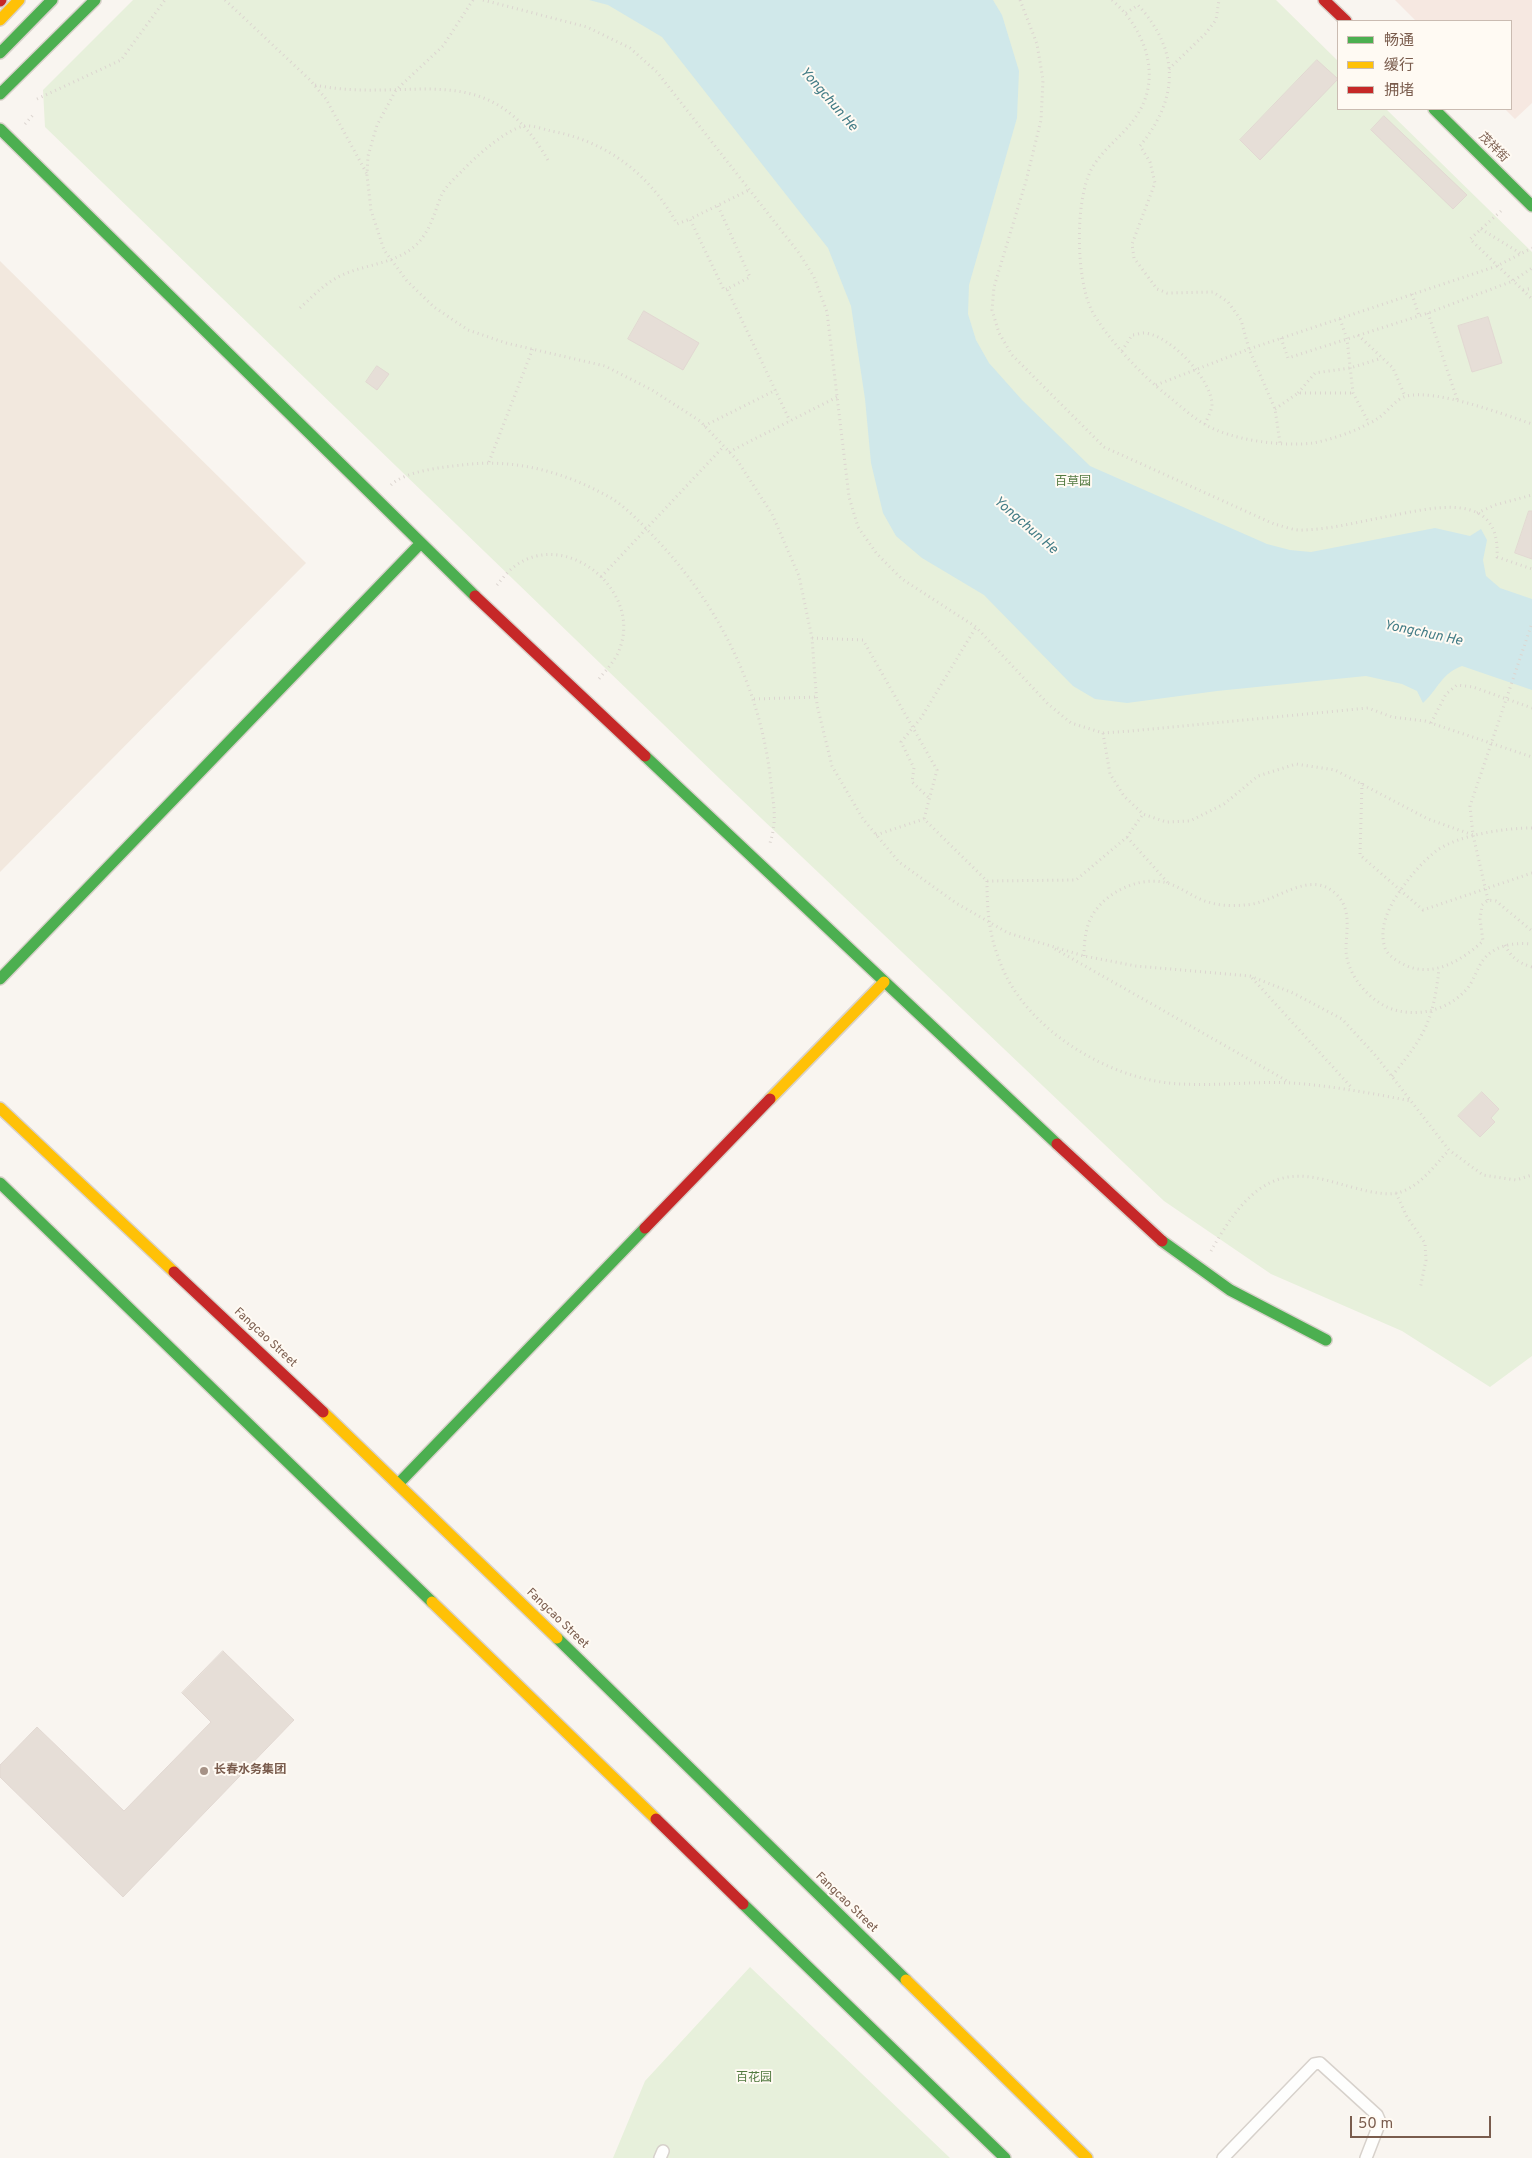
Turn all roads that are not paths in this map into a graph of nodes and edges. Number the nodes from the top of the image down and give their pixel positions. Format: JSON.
{"nodes":[{"id":1,"x":19,"y":0,"type":"edge"},
{"id":2,"x":52,"y":0,"type":"edge"},
{"id":3,"x":95,"y":0,"type":"edge"},
{"id":4,"x":1324,"y":0,"type":"edge"},
{"id":5,"x":0,"y":20,"type":"edge"},
{"id":6,"x":1345,"y":20,"type":"edge"},
{"id":7,"x":0,"y":53,"type":"edge"},
{"id":8,"x":0,"y":94,"type":"edge"},
{"id":9,"x":1435,"y":110,"type":"edge"},
{"id":10,"x":0,"y":129,"type":"edge"},
{"id":11,"x":1532,"y":206,"type":"edge"},
{"id":12,"x":420,"y":544,"type":"junction"},
{"id":13,"x":0,"y":979,"type":"edge"},
{"id":14,"x":884,"y":982,"type":"junction"},
{"id":15,"x":0,"y":1108,"type":"edge"},
{"id":16,"x":0,"y":1183,"type":"edge"},
{"id":17,"x":1326,"y":1340,"type":"dead end"},
{"id":18,"x":399,"y":1483,"type":"junction"},
{"id":19,"x":1005,"y":2158,"type":"edge"},
{"id":20,"x":1088,"y":2158,"type":"edge"},
{"id":21,"x":1225,"y":2158,"type":"edge"},
{"id":22,"x":1366,"y":2158,"type":"edge"}],
"edges":[{"from":1,"to":5,"type":"main road"},
{"from":2,"to":7,"type":"main road"},
{"from":3,"to":8,"type":"main road"},
{"from":4,"to":6,"type":"main road"},
{"from":9,"to":11,"type":"main road","name":"茂祥街"},
{"from":10,"to":12,"type":"main road"},
{"from":12,"to":13,"type":"main road"},
{"from":12,"to":14,"type":"main road"},
{"from":14,"to":17,"type":"main road"},
{"from":14,"to":18,"type":"main road"},
{"from":15,"to":18,"type":"main road","name":"Fangcao Street"},
{"from":16,"to":19,"type":"main road"},
{"from":18,"to":20,"type":"main road","name":"Fangcao Street"},
{"from":21,"to":22,"type":"lane"}]}
